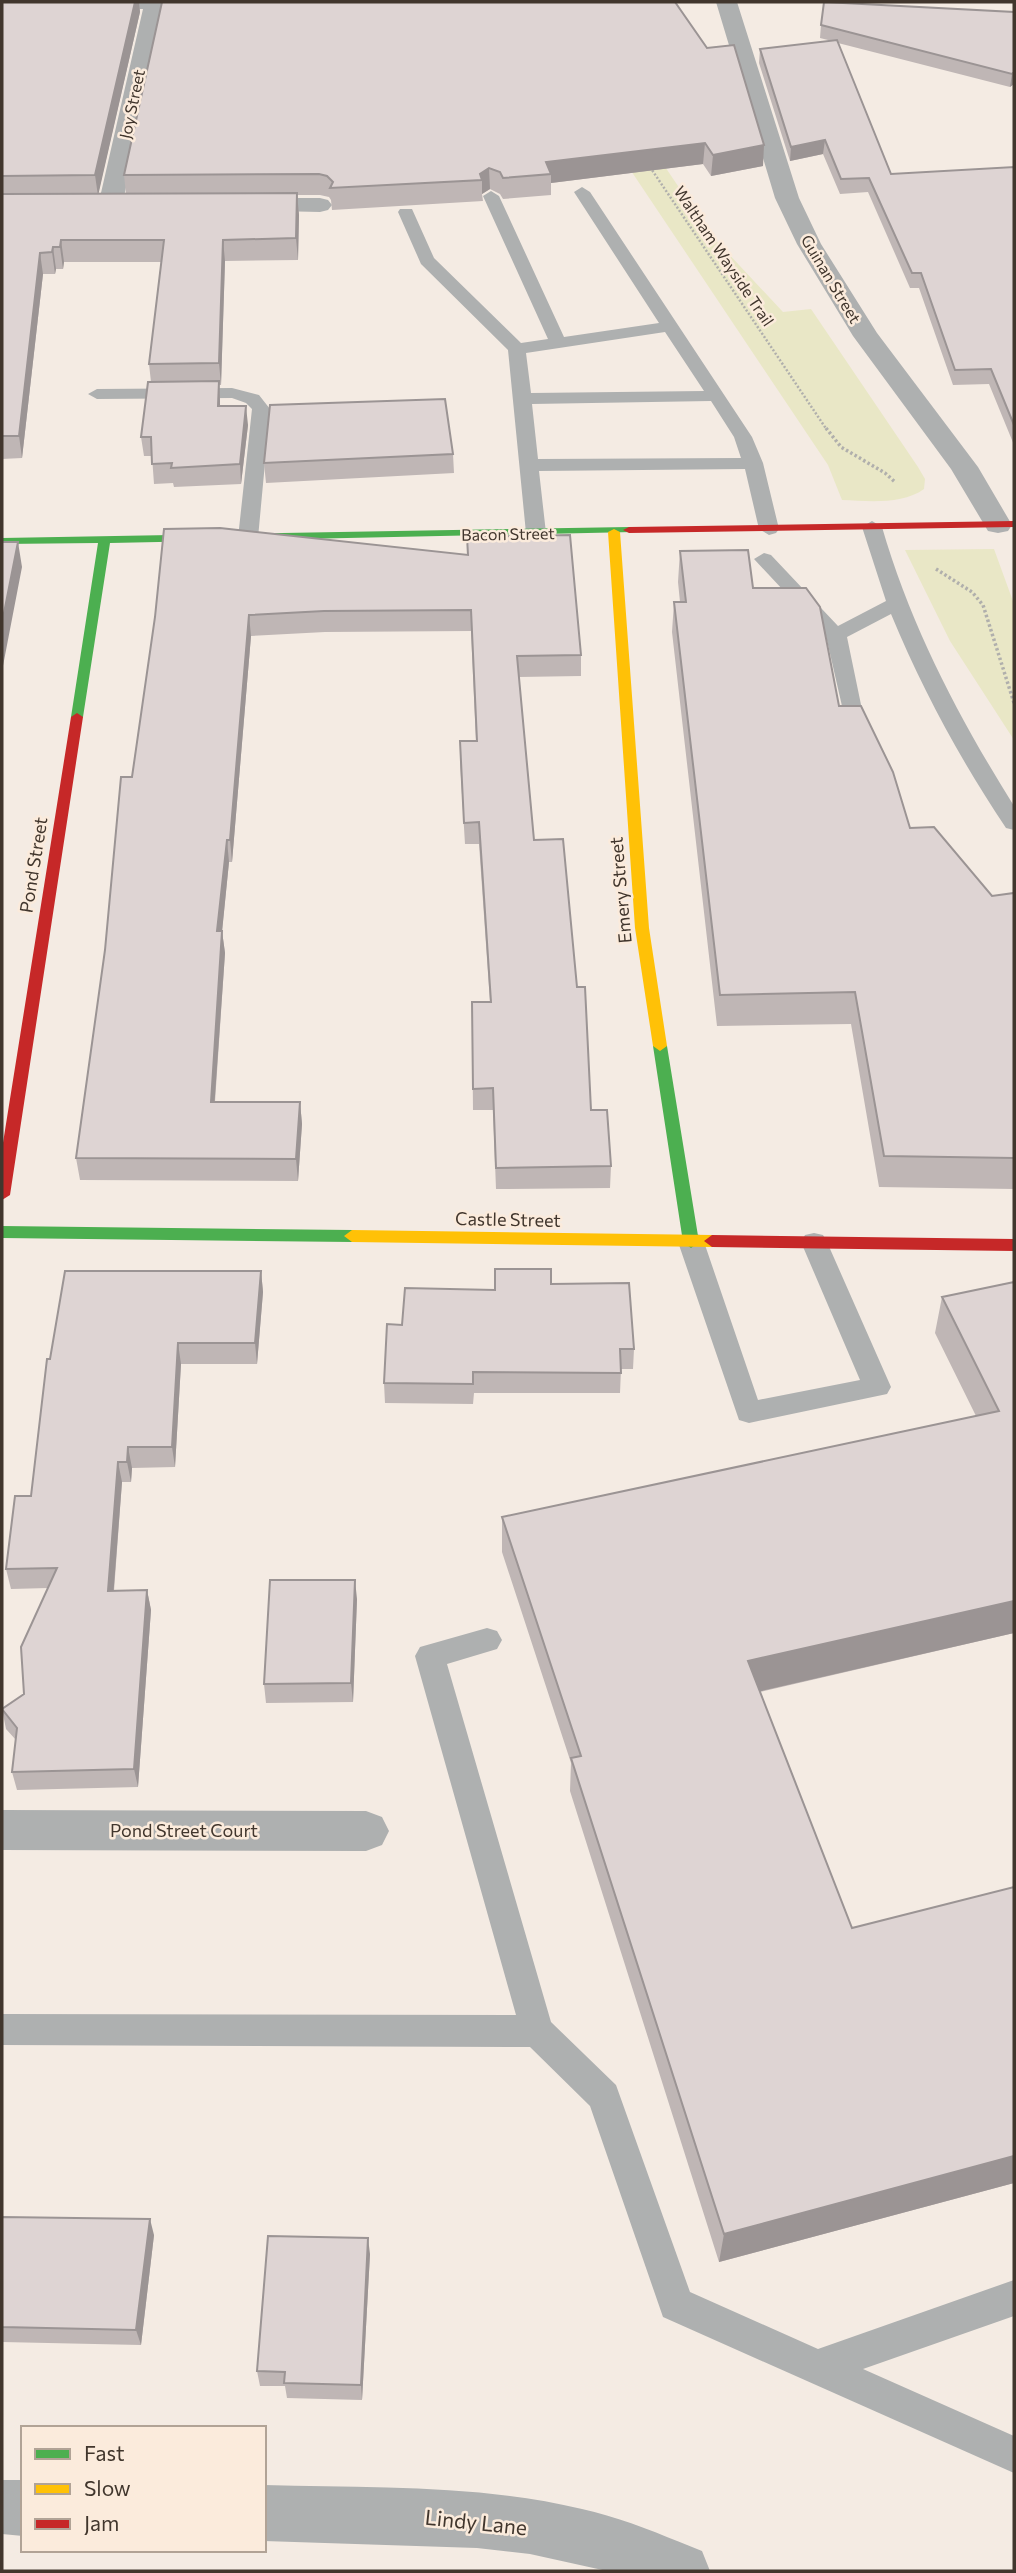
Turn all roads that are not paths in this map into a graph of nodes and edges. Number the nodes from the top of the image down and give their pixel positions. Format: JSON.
{"nodes":[{"id":1,"x":236,"y":2,"type":"edge"},
{"id":2,"x":726,"y":2,"type":"edge"},
{"id":3,"x":2,"y":3,"type":"edge"},
{"id":4,"x":155,"y":3,"type":"edge"},
{"id":5,"x":582,"y":191,"type":"edge"},
{"id":6,"x":491,"y":196,"type":"edge"},
{"id":7,"x":228,"y":205,"type":"edge"},
{"id":8,"x":320,"y":205,"type":"edge"},
{"id":9,"x":83,"y":206,"type":"edge"},
{"id":10,"x":110,"y":206,"type":"junction"},
{"id":11,"x":136,"y":206,"type":"edge"},
{"id":12,"x":406,"y":212,"type":"edge"},
{"id":13,"x":671,"y":326,"type":"junction"},
{"id":14,"x":558,"y":343,"type":"junction"},
{"id":15,"x":517,"y":349,"type":"junction"},
{"id":16,"x":97,"y":394,"type":"dead end"},
{"id":17,"x":717,"y":396,"type":"junction"},
{"id":18,"x":522,"y":399,"type":"junction"},
{"id":19,"x":754,"y":463,"type":"junction"},
{"id":20,"x":529,"y":465,"type":"junction"},
{"id":21,"x":1006,"y":524,"type":"edge"},
{"id":22,"x":872,"y":527,"type":"junction"},
{"id":23,"x":764,"y":529,"type":"junction"},
{"id":24,"x":614,"y":532,"type":"junction"},
{"id":25,"x":536,"y":533,"type":"junction"},
{"id":26,"x":248,"y":538,"type":"junction"},
{"id":27,"x":2,"y":541,"type":"edge"},
{"id":28,"x":104,"y":541,"type":"junction"},
{"id":29,"x":764,"y":559,"type":"junction"},
{"id":30,"x":771,"y":597,"type":"edge"},
{"id":31,"x":895,"y":604,"type":"junction"},
{"id":32,"x":836,"y":635,"type":"junction"},
{"id":33,"x":854,"y":724,"type":"edge"},
{"id":34,"x":1014,"y":823,"type":"edge"},
{"id":35,"x":2,"y":1195,"type":"edge"},
{"id":36,"x":2,"y":1232,"type":"edge"},
{"id":37,"x":691,"y":1242,"type":"junction"},
{"id":38,"x":814,"y":1242,"type":"junction"},
{"id":39,"x":1014,"y":1245,"type":"edge"},
{"id":40,"x":487,"y":1640,"type":"dead end"},
{"id":41,"x":2,"y":1830,"type":"edge"},
{"id":42,"x":366,"y":1831,"type":"dead end"},
{"id":43,"x":2,"y":2029,"type":"edge"},
{"id":44,"x":537,"y":2031,"type":"junction"},
{"id":45,"x":1014,"y":2298,"type":"edge"},
{"id":46,"x":817,"y":2367,"type":"junction"},
{"id":47,"x":1014,"y":2455,"type":"edge"},
{"id":48,"x":2,"y":2507,"type":"edge"},
{"id":49,"x":21,"y":2508,"type":"edge"},
{"id":50,"x":266,"y":2513,"type":"edge"},
{"id":51,"x":682,"y":2571,"type":"edge"}],
"edges":[{"from":1,"to":4,"type":"street"},
{"from":2,"to":21,"type":"street","name":"Guinan Street"},
{"from":3,"to":4,"type":"street"},
{"from":4,"to":10,"type":"street","name":"Joy Street"},
{"from":5,"to":13,"type":"lane"},
{"from":6,"to":14,"type":"lane"},
{"from":7,"to":8,"type":"street"},
{"from":9,"to":10,"type":"street"},
{"from":10,"to":11,"type":"street"},
{"from":12,"to":15,"type":"lane"},
{"from":13,"to":14,"type":"lane"},
{"from":13,"to":17,"type":"lane"},
{"from":14,"to":15,"type":"lane"},
{"from":15,"to":18,"type":"lane"},
{"from":16,"to":26,"type":"lane"},
{"from":17,"to":18,"type":"lane"},
{"from":17,"to":19,"type":"lane"},
{"from":18,"to":20,"type":"lane"},
{"from":19,"to":20,"type":"lane"},
{"from":19,"to":23,"type":"lane"},
{"from":20,"to":25,"type":"lane"},
{"from":21,"to":22,"type":"street","name":"Bacon Street"},
{"from":22,"to":23,"type":"street","name":"Bacon Street"},
{"from":22,"to":31,"type":"lane"},
{"from":23,"to":24,"type":"street","name":"Bacon Street"},
{"from":23,"to":29,"type":"lane"},
{"from":24,"to":25,"type":"street","name":"Bacon Street"},
{"from":24,"to":37,"type":"street","name":"Emery Street"},
{"from":25,"to":26,"type":"street","name":"Bacon Street"},
{"from":26,"to":28,"type":"street","name":"Bacon Street"},
{"from":27,"to":28,"type":"street","name":"Bacon Street"},
{"from":28,"to":35,"type":"street","name":"Pond Street"},
{"from":29,"to":30,"type":"lane"},
{"from":29,"to":32,"type":"lane"},
{"from":31,"to":32,"type":"lane"},
{"from":31,"to":34,"type":"lane"},
{"from":32,"to":33,"type":"lane"},
{"from":36,"to":37,"type":"street","name":"Castle Street"},
{"from":37,"to":38,"type":"street","name":"Castle Street"},
{"from":37,"to":38,"type":"lane"},
{"from":38,"to":39,"type":"street","name":"Castle Street"},
{"from":40,"to":44,"type":"lane"},
{"from":41,"to":42,"type":"street","name":"Pond Street Court"},
{"from":43,"to":44,"type":"lane"},
{"from":44,"to":46,"type":"lane"},
{"from":45,"to":46,"type":"lane"},
{"from":46,"to":47,"type":"lane"},
{"from":48,"to":49,"type":"street"},
{"from":50,"to":51,"type":"street","name":"Lindy Lane"}]}
